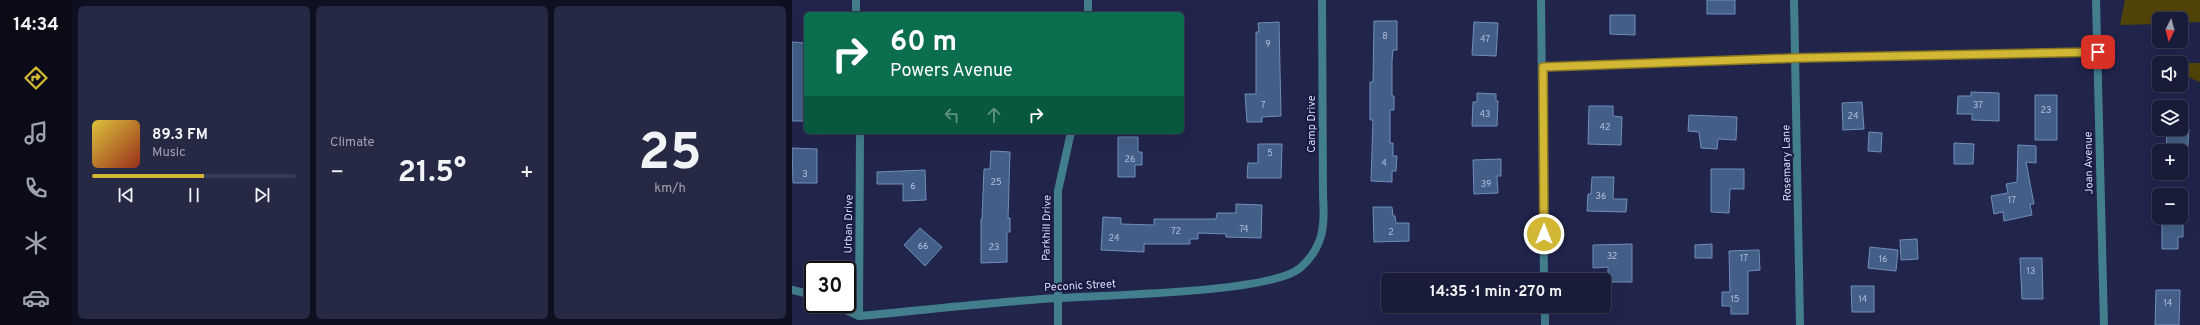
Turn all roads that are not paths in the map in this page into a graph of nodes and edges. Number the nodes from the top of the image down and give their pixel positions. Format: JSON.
{"nodes":[{"id":1,"x":856,"y":0,"type":"edge"},
{"id":2,"x":1088,"y":0,"type":"edge"},
{"id":3,"x":1322,"y":0,"type":"edge"},
{"id":4,"x":1541,"y":0,"type":"edge"},
{"id":5,"x":1794,"y":0,"type":"edge"},
{"id":6,"x":2096,"y":0,"type":"edge"},
{"id":7,"x":856,"y":12,"type":"edge"},
{"id":8,"x":1088,"y":12,"type":"edge"},
{"id":9,"x":2098,"y":52,"type":"junction"},
{"id":10,"x":1796,"y":58,"type":"junction"},
{"id":11,"x":1543,"y":67,"type":"junction"},
{"id":12,"x":860,"y":134,"type":"edge"},
{"id":13,"x":1071,"y":134,"type":"edge"},
{"id":14,"x":1318,"y":247,"type":"joint"},
{"id":15,"x":1544,"y":273,"type":"edge"},
{"id":16,"x":792,"y":290,"type":"edge"},
{"id":17,"x":804,"y":293,"type":"edge"},
{"id":18,"x":1057,"y":298,"type":"junction"},
{"id":19,"x":852,"y":313,"type":"edge"},
{"id":20,"x":1545,"y":313,"type":"edge"},
{"id":21,"x":859,"y":316,"type":"junction"},
{"id":22,"x":1058,"y":325,"type":"edge"},
{"id":23,"x":1545,"y":325,"type":"edge"},
{"id":24,"x":1800,"y":325,"type":"edge"},
{"id":25,"x":2104,"y":325,"type":"edge"}],
"edges":[{"from":1,"to":7,"type":"street"},
{"from":2,"to":8,"type":"street"},
{"from":3,"to":14,"type":"street","name":"Camp Drive"},
{"from":4,"to":11,"type":"street"},
{"from":5,"to":10,"type":"street","name":"Rosemary Lane"},
{"from":6,"to":9,"type":"street","name":"Joan Avenue"},
{"from":9,"to":10,"type":"street"},
{"from":9,"to":25,"type":"street","name":"Joan Avenue"},
{"from":10,"to":11,"type":"street"},
{"from":10,"to":24,"type":"street","name":"Rosemary Lane"},
{"from":11,"to":15,"type":"street"},
{"from":12,"to":21,"type":"street","name":"Urban Drive"},
{"from":13,"to":18,"type":"street","name":"Parkhill Drive"},
{"from":14,"to":18,"type":"street","name":"Peconic Street"},
{"from":16,"to":17,"type":"street"},
{"from":18,"to":21,"type":"street","name":"Peconic Street"},
{"from":18,"to":22,"type":"street","name":"Parkhill Drive"},
{"from":19,"to":21,"type":"street","name":"Peconic Street"},
{"from":20,"to":23,"type":"street"}]}
